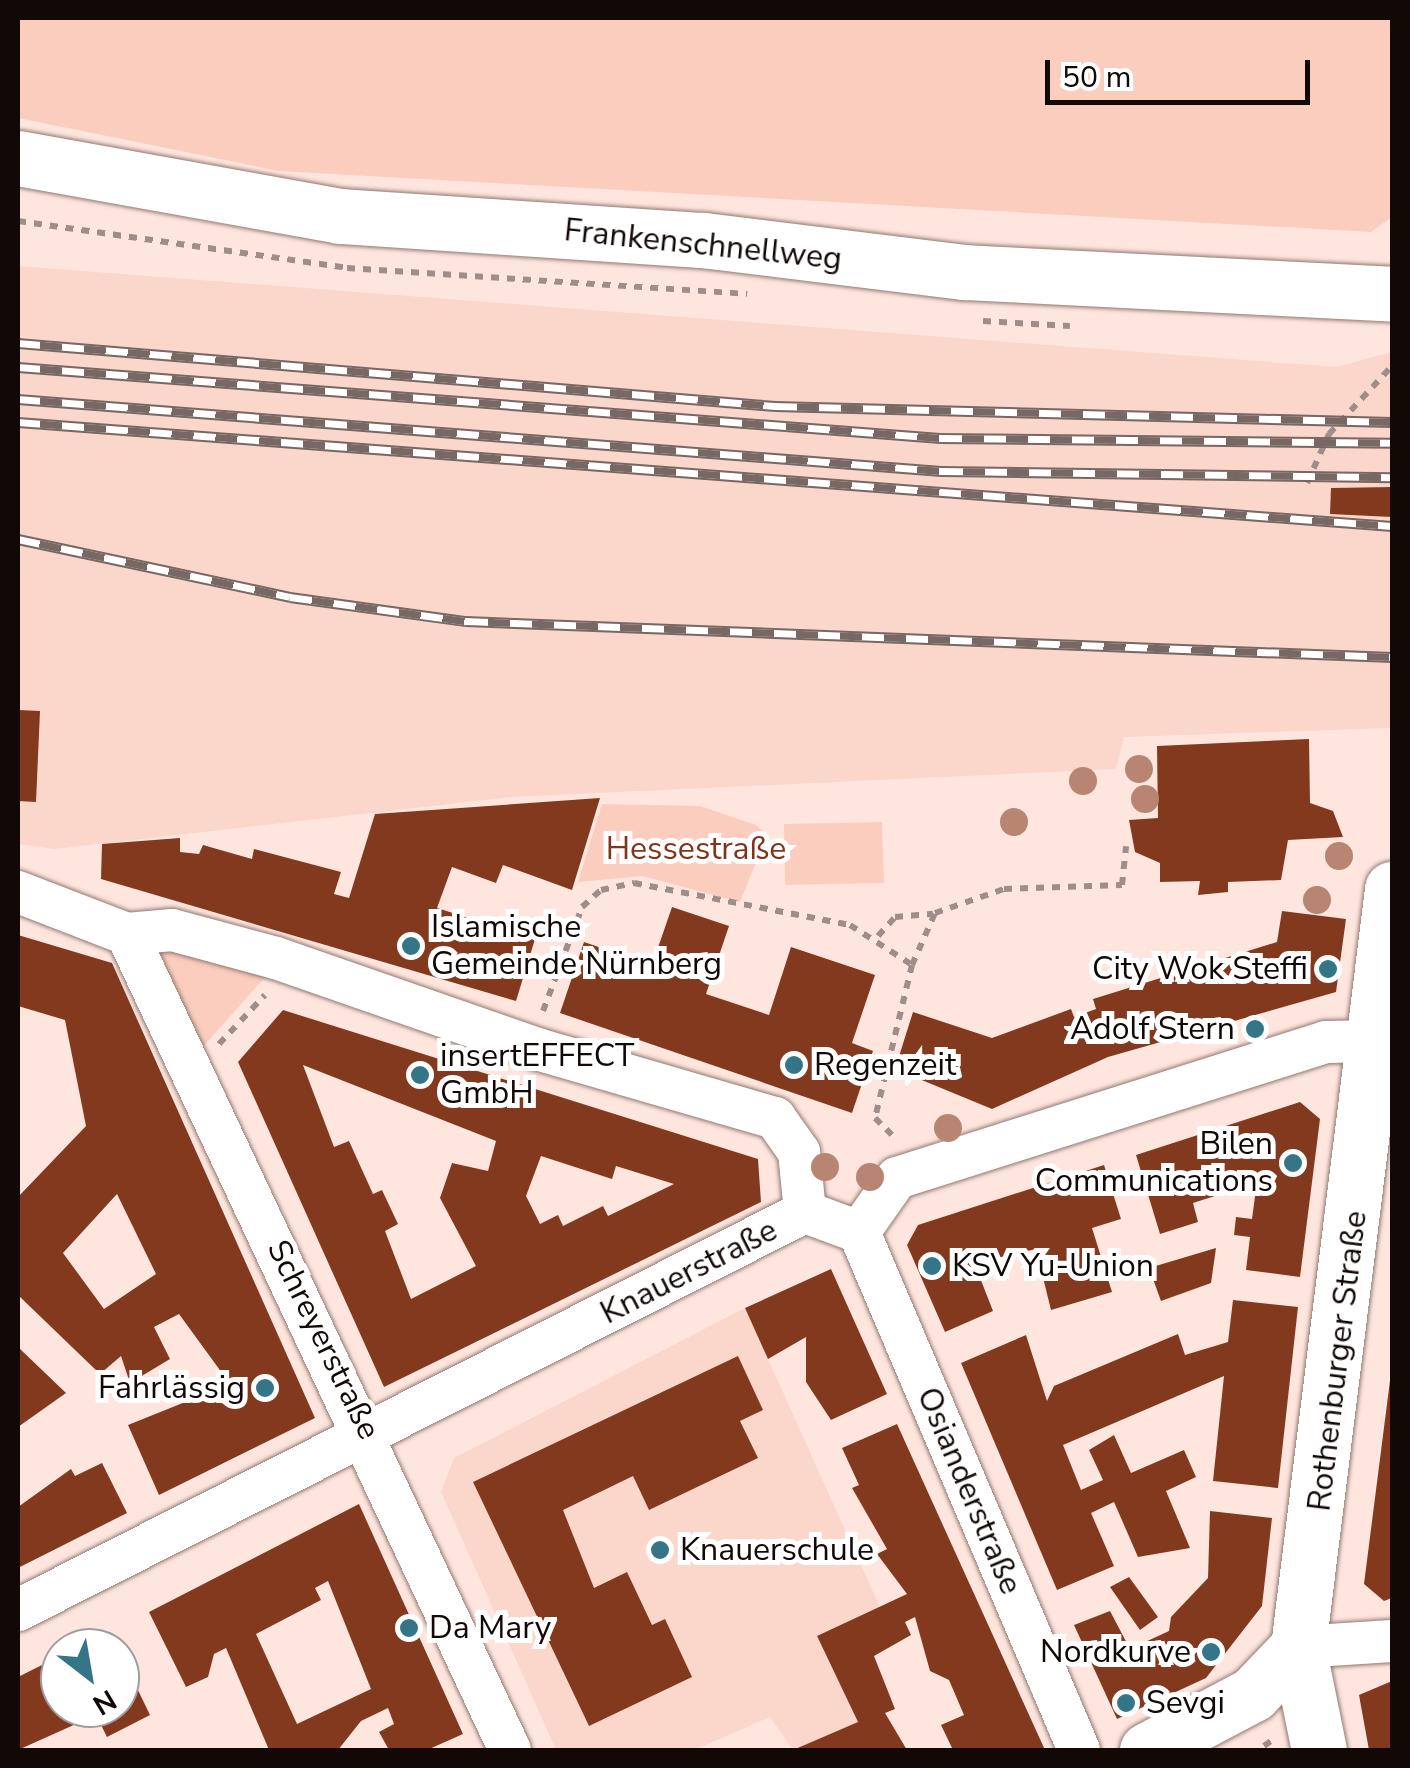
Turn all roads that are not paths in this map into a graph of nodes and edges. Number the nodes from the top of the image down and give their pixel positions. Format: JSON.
{"nodes":[{"id":1,"x":18,"y":158,"type":"edge"},
{"id":2,"x":1392,"y":294,"type":"edge"},
{"id":3,"x":1392,"y":889,"type":"edge"},
{"id":4,"x":18,"y":892,"type":"edge"},
{"id":5,"x":128,"y":934,"type":"junction"},
{"id":6,"x":1379,"y":1062,"type":"edge"},
{"id":7,"x":806,"y":1212,"type":"junction"},
{"id":8,"x":859,"y":1232,"type":"junction"},
{"id":9,"x":368,"y":1434,"type":"junction"},
{"id":10,"x":18,"y":1610,"type":"edge"},
{"id":11,"x":1392,"y":1641,"type":"edge"},
{"id":12,"x":1298,"y":1647,"type":"junction"},
{"id":13,"x":510,"y":1750,"type":"edge"},
{"id":14,"x":1079,"y":1750,"type":"edge"},
{"id":15,"x":1147,"y":1750,"type":"edge"},
{"id":16,"x":1319,"y":1750,"type":"edge"}],
"edges":[{"from":1,"to":2,"type":"main road","name":"Frankenschnellweg"},
{"from":3,"to":6,"type":"main road","name":"Rothenburger Straße"},
{"from":4,"to":5,"type":"street"},
{"from":5,"to":7,"type":"street"},
{"from":5,"to":9,"type":"street","name":"Schreyerstraße"},
{"from":6,"to":8,"type":"street"},
{"from":6,"to":12,"type":"main road","name":"Rothenburger Straße"},
{"from":7,"to":8,"type":"street","name":"Knauerstraße"},
{"from":7,"to":9,"type":"street","name":"Knauerstraße"},
{"from":8,"to":14,"type":"street","name":"Osianderstraße"},
{"from":9,"to":10,"type":"street","name":"Knauerstraße"},
{"from":9,"to":13,"type":"street","name":"Schreyerstraße"},
{"from":11,"to":12,"type":"street"},
{"from":12,"to":15,"type":"main road"},
{"from":12,"to":16,"type":"main road","name":"Rothenburger Straße"}]}
